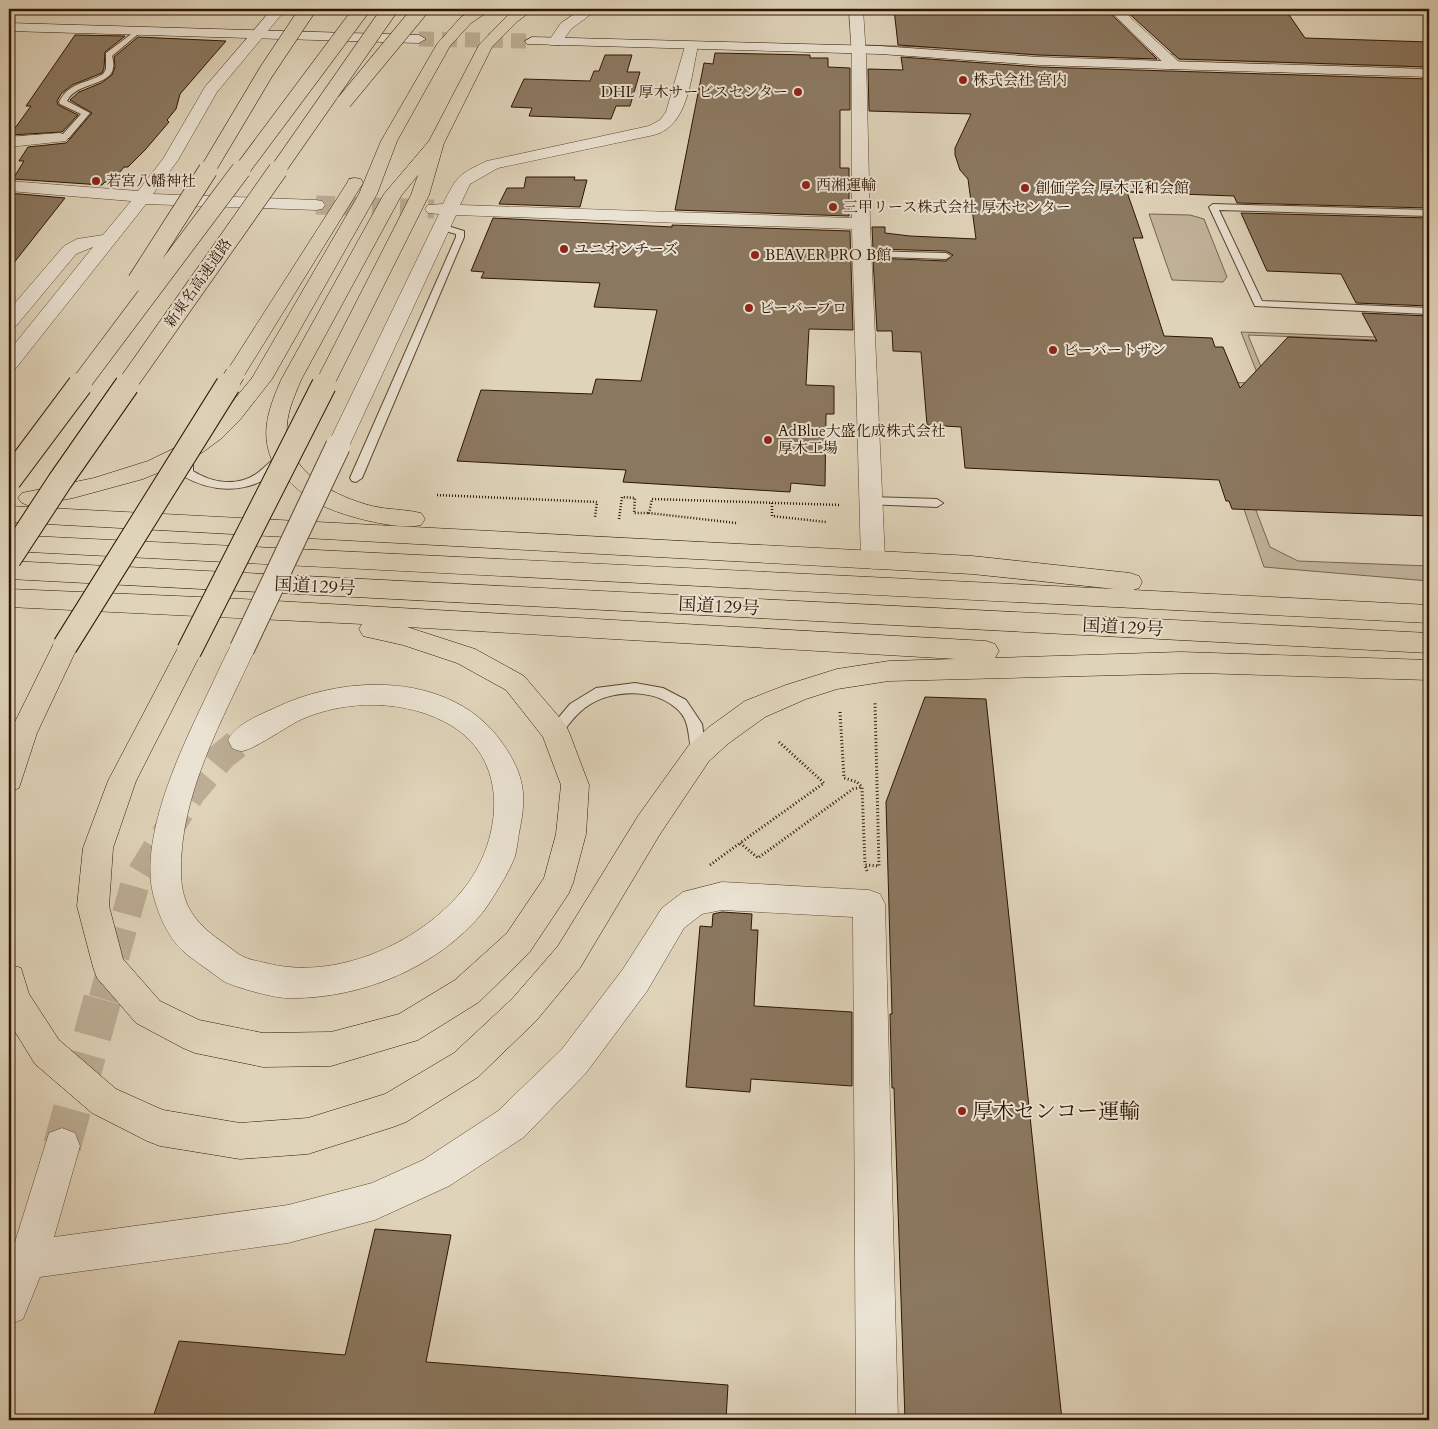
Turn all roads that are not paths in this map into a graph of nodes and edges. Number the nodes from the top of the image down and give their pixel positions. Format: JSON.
{"nodes":[{"id":1,"x":278,"y":9,"type":"edge"},
{"id":2,"x":308,"y":9,"type":"edge"},
{"id":3,"x":362,"y":9,"type":"edge"},
{"id":4,"x":390,"y":9,"type":"edge"},
{"id":5,"x":421,"y":9,"type":"edge"},
{"id":6,"x":485,"y":9,"type":"edge"},
{"id":7,"x":527,"y":9,"type":"edge"},
{"id":8,"x":591,"y":9,"type":"edge"},
{"id":9,"x":856,"y":9,"type":"edge"},
{"id":10,"x":1114,"y":9,"type":"edge"},
{"id":11,"x":9,"y":27,"type":"edge"},
{"id":12,"x":140,"y":30,"type":"junction"},
{"id":13,"x":256,"y":34,"type":"junction"},
{"id":14,"x":419,"y":39,"type":"tunnel mouth"},
{"id":15,"x":532,"y":41,"type":"tunnel mouth"},
{"id":16,"x":554,"y":42,"type":"junction"},
{"id":17,"x":691,"y":46,"type":"junction"},
{"id":18,"x":858,"y":50,"type":"junction"},
{"id":19,"x":1175,"y":66,"type":"junction"},
{"id":20,"x":1429,"y":73,"type":"edge"},
{"id":21,"x":60,"y":138,"type":"joint"},
{"id":22,"x":389,"y":141,"type":"junction"},
{"id":23,"x":9,"y":142,"type":"edge"},
{"id":24,"x":436,"y":143,"type":"junction"},
{"id":25,"x":9,"y":186,"type":"edge"},
{"id":26,"x":141,"y":199,"type":"junction"},
{"id":27,"x":316,"y":205,"type":"tunnel mouth"},
{"id":28,"x":441,"y":209,"type":"junction"},
{"id":29,"x":1429,"y":213,"type":"edge"},
{"id":30,"x":860,"y":224,"type":"junction"},
{"id":31,"x":441,"y":227,"type":"junction"},
{"id":32,"x":108,"y":240,"type":"junction"},
{"id":33,"x":862,"y":254,"type":"junction"},
{"id":34,"x":946,"y":256,"type":"dead end"},
{"id":35,"x":1429,"y":311,"type":"edge"},
{"id":36,"x":9,"y":320,"type":"edge"},
{"id":37,"x":9,"y":364,"type":"edge"},
{"id":38,"x":195,"y":447,"type":"junction"},
{"id":39,"x":282,"y":458,"type":"junction"},
{"id":40,"x":356,"y":478,"type":"dead end"},
{"id":41,"x":9,"y":480,"type":"edge"},
{"id":42,"x":60,"y":481,"type":"junction"},
{"id":43,"x":9,"y":500,"type":"edge"},
{"id":44,"x":870,"y":500,"type":"junction"},
{"id":45,"x":937,"y":503,"type":"dead end"},
{"id":46,"x":9,"y":514,"type":"edge"},
{"id":47,"x":9,"y":543,"type":"edge"},
{"id":48,"x":650,"y":547,"type":"junction"},
{"id":49,"x":9,"y":559,"type":"edge"},
{"id":50,"x":873,"y":560,"type":"junction"},
{"id":51,"x":9,"y":570,"type":"edge"},
{"id":52,"x":9,"y":598,"type":"edge"},
{"id":53,"x":223,"y":607,"type":"junction"},
{"id":54,"x":1424,"y":614,"type":"edge"},
{"id":55,"x":1429,"y":642,"type":"edge"},
{"id":56,"x":1198,"y":663,"type":"junction"},
{"id":57,"x":1429,"y":670,"type":"edge"},
{"id":58,"x":555,"y":732,"type":"junction"},
{"id":59,"x":242,"y":740,"type":"tunnel mouth"},
{"id":60,"x":699,"y":753,"type":"junction"},
{"id":61,"x":9,"y":780,"type":"edge"},
{"id":62,"x":9,"y":979,"type":"edge"},
{"id":63,"x":62,"y":1146,"type":"tunnel mouth"},
{"id":64,"x":19,"y":1260,"type":"edge"},
{"id":65,"x":9,"y":1305,"type":"edge"},
{"id":66,"x":877,"y":1420,"type":"edge"}],
"edges":[{"from":1,"to":13,"type":"street"},
{"from":2,"to":41,"type":"highway","bridge":true},
{"from":3,"to":41,"type":"highway","name":"新東名高速道路","bridge":true},
{"from":4,"to":42,"type":"highway","name":"新東名高速道路","bridge":true},
{"from":5,"to":42,"type":"highway","bridge":true},
{"from":6,"to":22,"type":"highway"},
{"from":7,"to":24,"type":"highway"},
{"from":8,"to":16,"type":"street"},
{"from":9,"to":18,"type":"street"},
{"from":10,"to":19,"type":"street"},
{"from":11,"to":12,"type":"street"},
{"from":12,"to":13,"type":"street"},
{"from":12,"to":21,"type":"lane"},
{"from":13,"to":14,"type":"street"},
{"from":13,"to":26,"type":"street"},
{"from":15,"to":16,"type":"street"},
{"from":16,"to":17,"type":"street"},
{"from":17,"to":18,"type":"street"},
{"from":17,"to":28,"type":"street"},
{"from":18,"to":19,"type":"street"},
{"from":18,"to":30,"type":"street"},
{"from":19,"to":20,"type":"street"},
{"from":21,"to":23,"type":"street"},
{"from":22,"to":38,"type":"highway"},
{"from":22,"to":61,"type":"highway","bridge":true},
{"from":24,"to":39,"type":"highway"},
{"from":24,"to":58,"type":"highway","bridge":true},
{"from":25,"to":26,"type":"street"},
{"from":26,"to":27,"type":"street"},
{"from":26,"to":32,"type":"street"},
{"from":28,"to":30,"type":"street"},
{"from":28,"to":31,"type":"street"},
{"from":29,"to":35,"type":"lane"},
{"from":30,"to":33,"type":"street"},
{"from":31,"to":40,"type":"lane"},
{"from":31,"to":59,"type":"street","bridge":true},
{"from":32,"to":36,"type":"street"},
{"from":32,"to":37,"type":"street"},
{"from":33,"to":34,"type":"lane"},
{"from":33,"to":44,"type":"street"},
{"from":38,"to":39,"type":"lane"},
{"from":38,"to":43,"type":"highway"},
{"from":39,"to":48,"type":"highway"},
{"from":42,"to":49,"type":"highway","name":"新東名高速道路","bridge":true},
{"from":44,"to":45,"type":"lane"},
{"from":44,"to":50,"type":"street"},
{"from":46,"to":48,"type":"highway"},
{"from":47,"to":54,"type":"highway","name":"国道129号"},
{"from":48,"to":50,"type":"highway"},
{"from":50,"to":54,"type":"highway"},
{"from":51,"to":55,"type":"highway","name":"国道129号"},
{"from":52,"to":53,"type":"highway"},
{"from":53,"to":56,"type":"highway"},
{"from":53,"to":58,"type":"highway"},
{"from":56,"to":57,"type":"highway"},
{"from":56,"to":60,"type":"highway"},
{"from":58,"to":60,"type":"lane"},
{"from":60,"to":62,"type":"highway"},
{"from":63,"to":64,"type":"street"},
{"from":64,"to":65,"type":"street"},
{"from":64,"to":66,"type":"street"}]}
